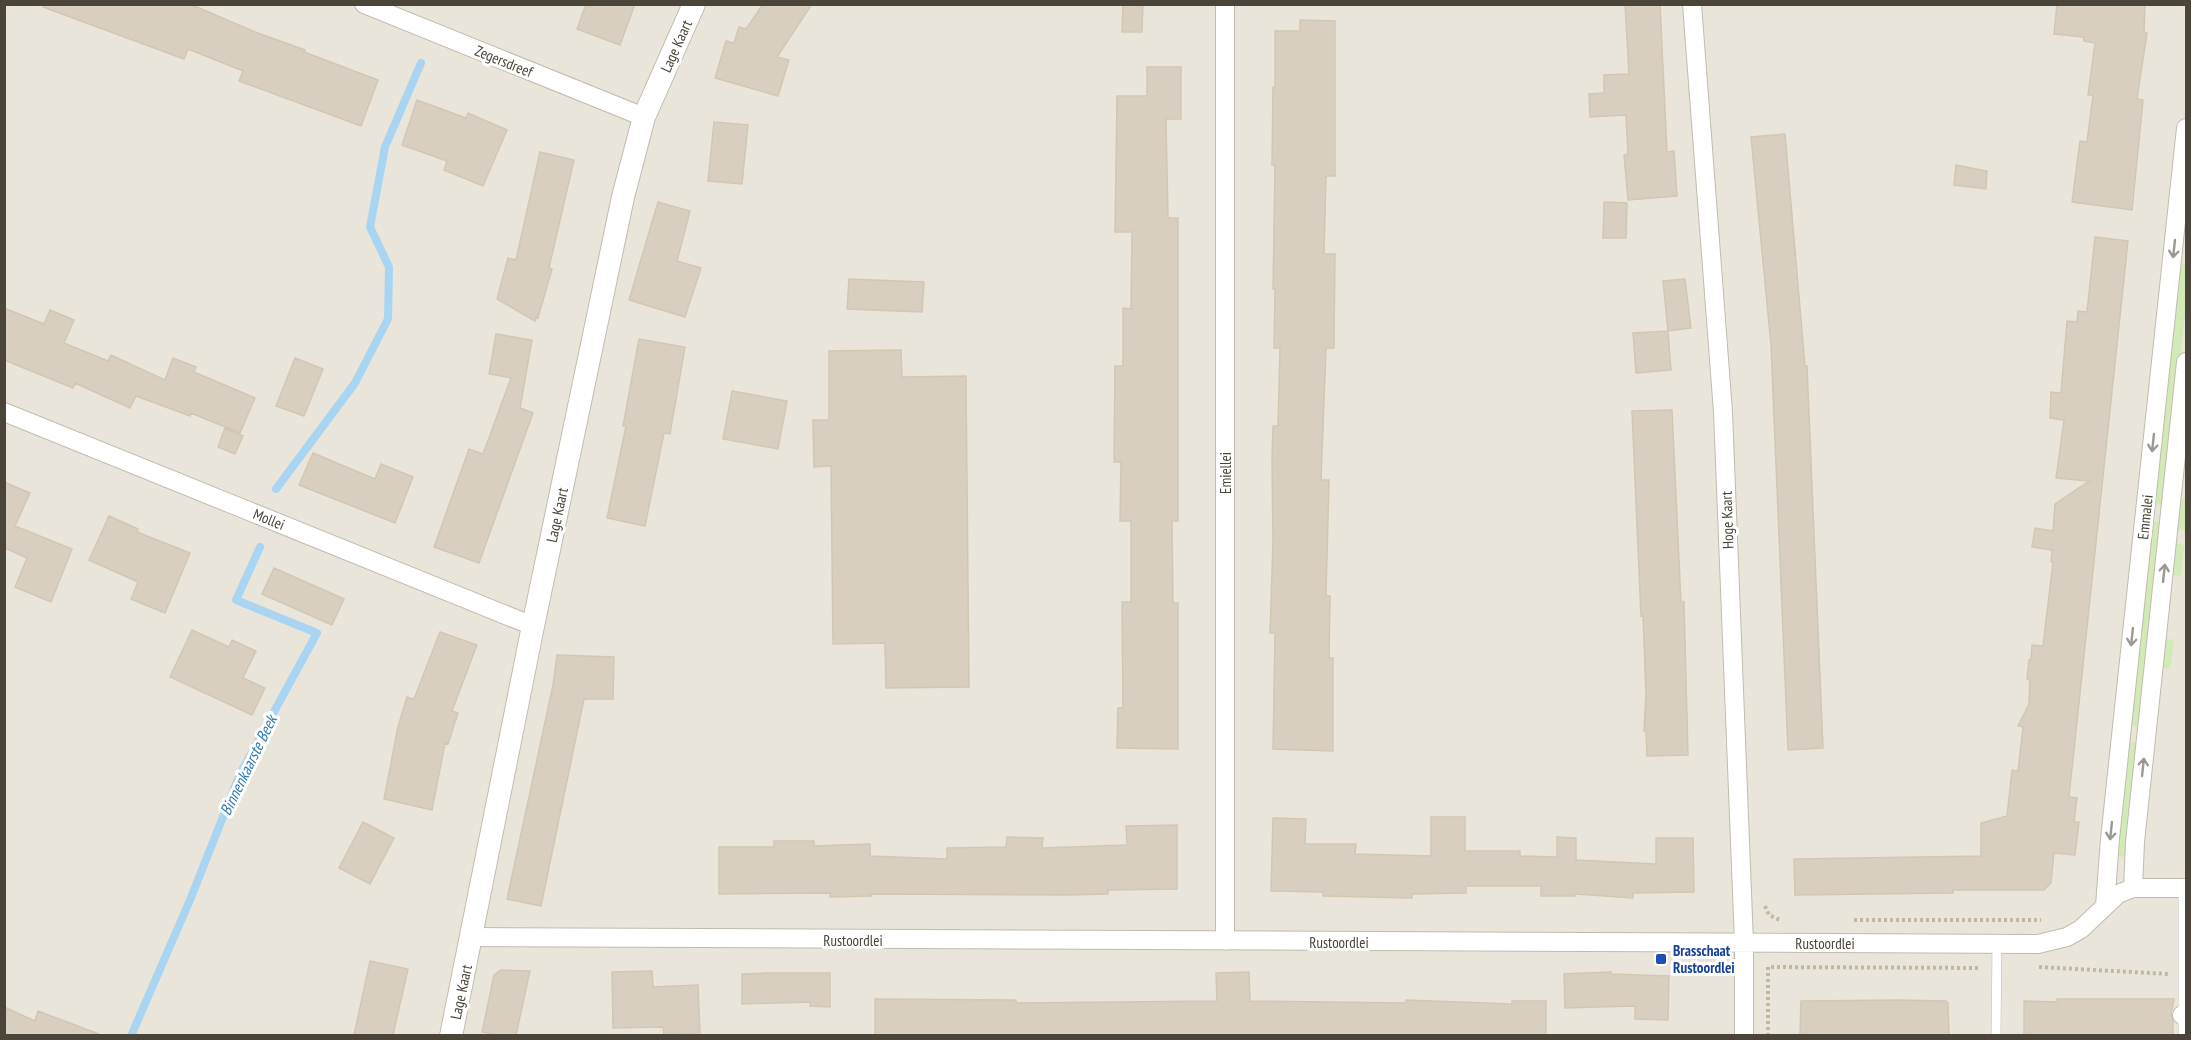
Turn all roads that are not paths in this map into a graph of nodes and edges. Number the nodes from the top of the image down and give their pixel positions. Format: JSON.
{"nodes":[{"id":1,"x":364,"y":4,"type":"edge"},
{"id":2,"x":694,"y":4,"type":"edge"},
{"id":3,"x":1225,"y":4,"type":"edge"},
{"id":4,"x":1692,"y":4,"type":"edge"},
{"id":5,"x":644,"y":117,"type":"junction"},
{"id":6,"x":2187,"y":128,"type":"edge"},
{"id":7,"x":2187,"y":362,"type":"edge"},
{"id":8,"x":4,"y":412,"type":"edge"},
{"id":9,"x":533,"y":626,"type":"junction"},
{"id":10,"x":2133,"y":888,"type":"junction"},
{"id":11,"x":2185,"y":888,"type":"edge"},
{"id":12,"x":2106,"y":906,"type":"junction"},
{"id":13,"x":472,"y":938,"type":"junction"},
{"id":14,"x":1225,"y":942,"type":"junction"},
{"id":15,"x":1744,"y":943,"type":"junction"},
{"id":16,"x":1996,"y":943,"type":"junction"},
{"id":17,"x":2184,"y":1015,"type":"edge"},
{"id":18,"x":452,"y":1035,"type":"edge"},
{"id":19,"x":1744,"y":1035,"type":"edge"},
{"id":20,"x":1996,"y":1035,"type":"edge"},
{"id":21,"x":2183,"y":1035,"type":"edge"}],
"edges":[{"from":1,"to":5,"type":"street","name":"Zegersdreef"},
{"from":2,"to":5,"type":"street","name":"Lage Kaart"},
{"from":3,"to":14,"type":"street","name":"Emiellei"},
{"from":4,"to":15,"type":"street","name":"Hoge Kaart"},
{"from":5,"to":9,"type":"street","name":"Lage Kaart"},
{"from":6,"to":12,"type":"street","name":"Emmalei","one_way":true},
{"from":10,"to":7,"type":"street","name":"Emmalei","one_way":true},
{"from":8,"to":9,"type":"street","name":"Mollei"},
{"from":9,"to":13,"type":"street","name":"Lage Kaart"},
{"from":10,"to":11,"type":"street"},
{"from":10,"to":12,"type":"street","name":"Rustoordlei"},
{"from":11,"to":17,"type":"lane"},
{"from":12,"to":16,"type":"street","name":"Rustoordlei"},
{"from":13,"to":14,"type":"street","name":"Rustoordlei"},
{"from":13,"to":18,"type":"street","name":"Lage Kaart"},
{"from":14,"to":15,"type":"street","name":"Rustoordlei"},
{"from":15,"to":16,"type":"street","name":"Rustoordlei"},
{"from":15,"to":19,"type":"street","name":"Hoge Kaart"},
{"from":16,"to":20,"type":"lane"},
{"from":17,"to":21,"type":"lane"}]}
